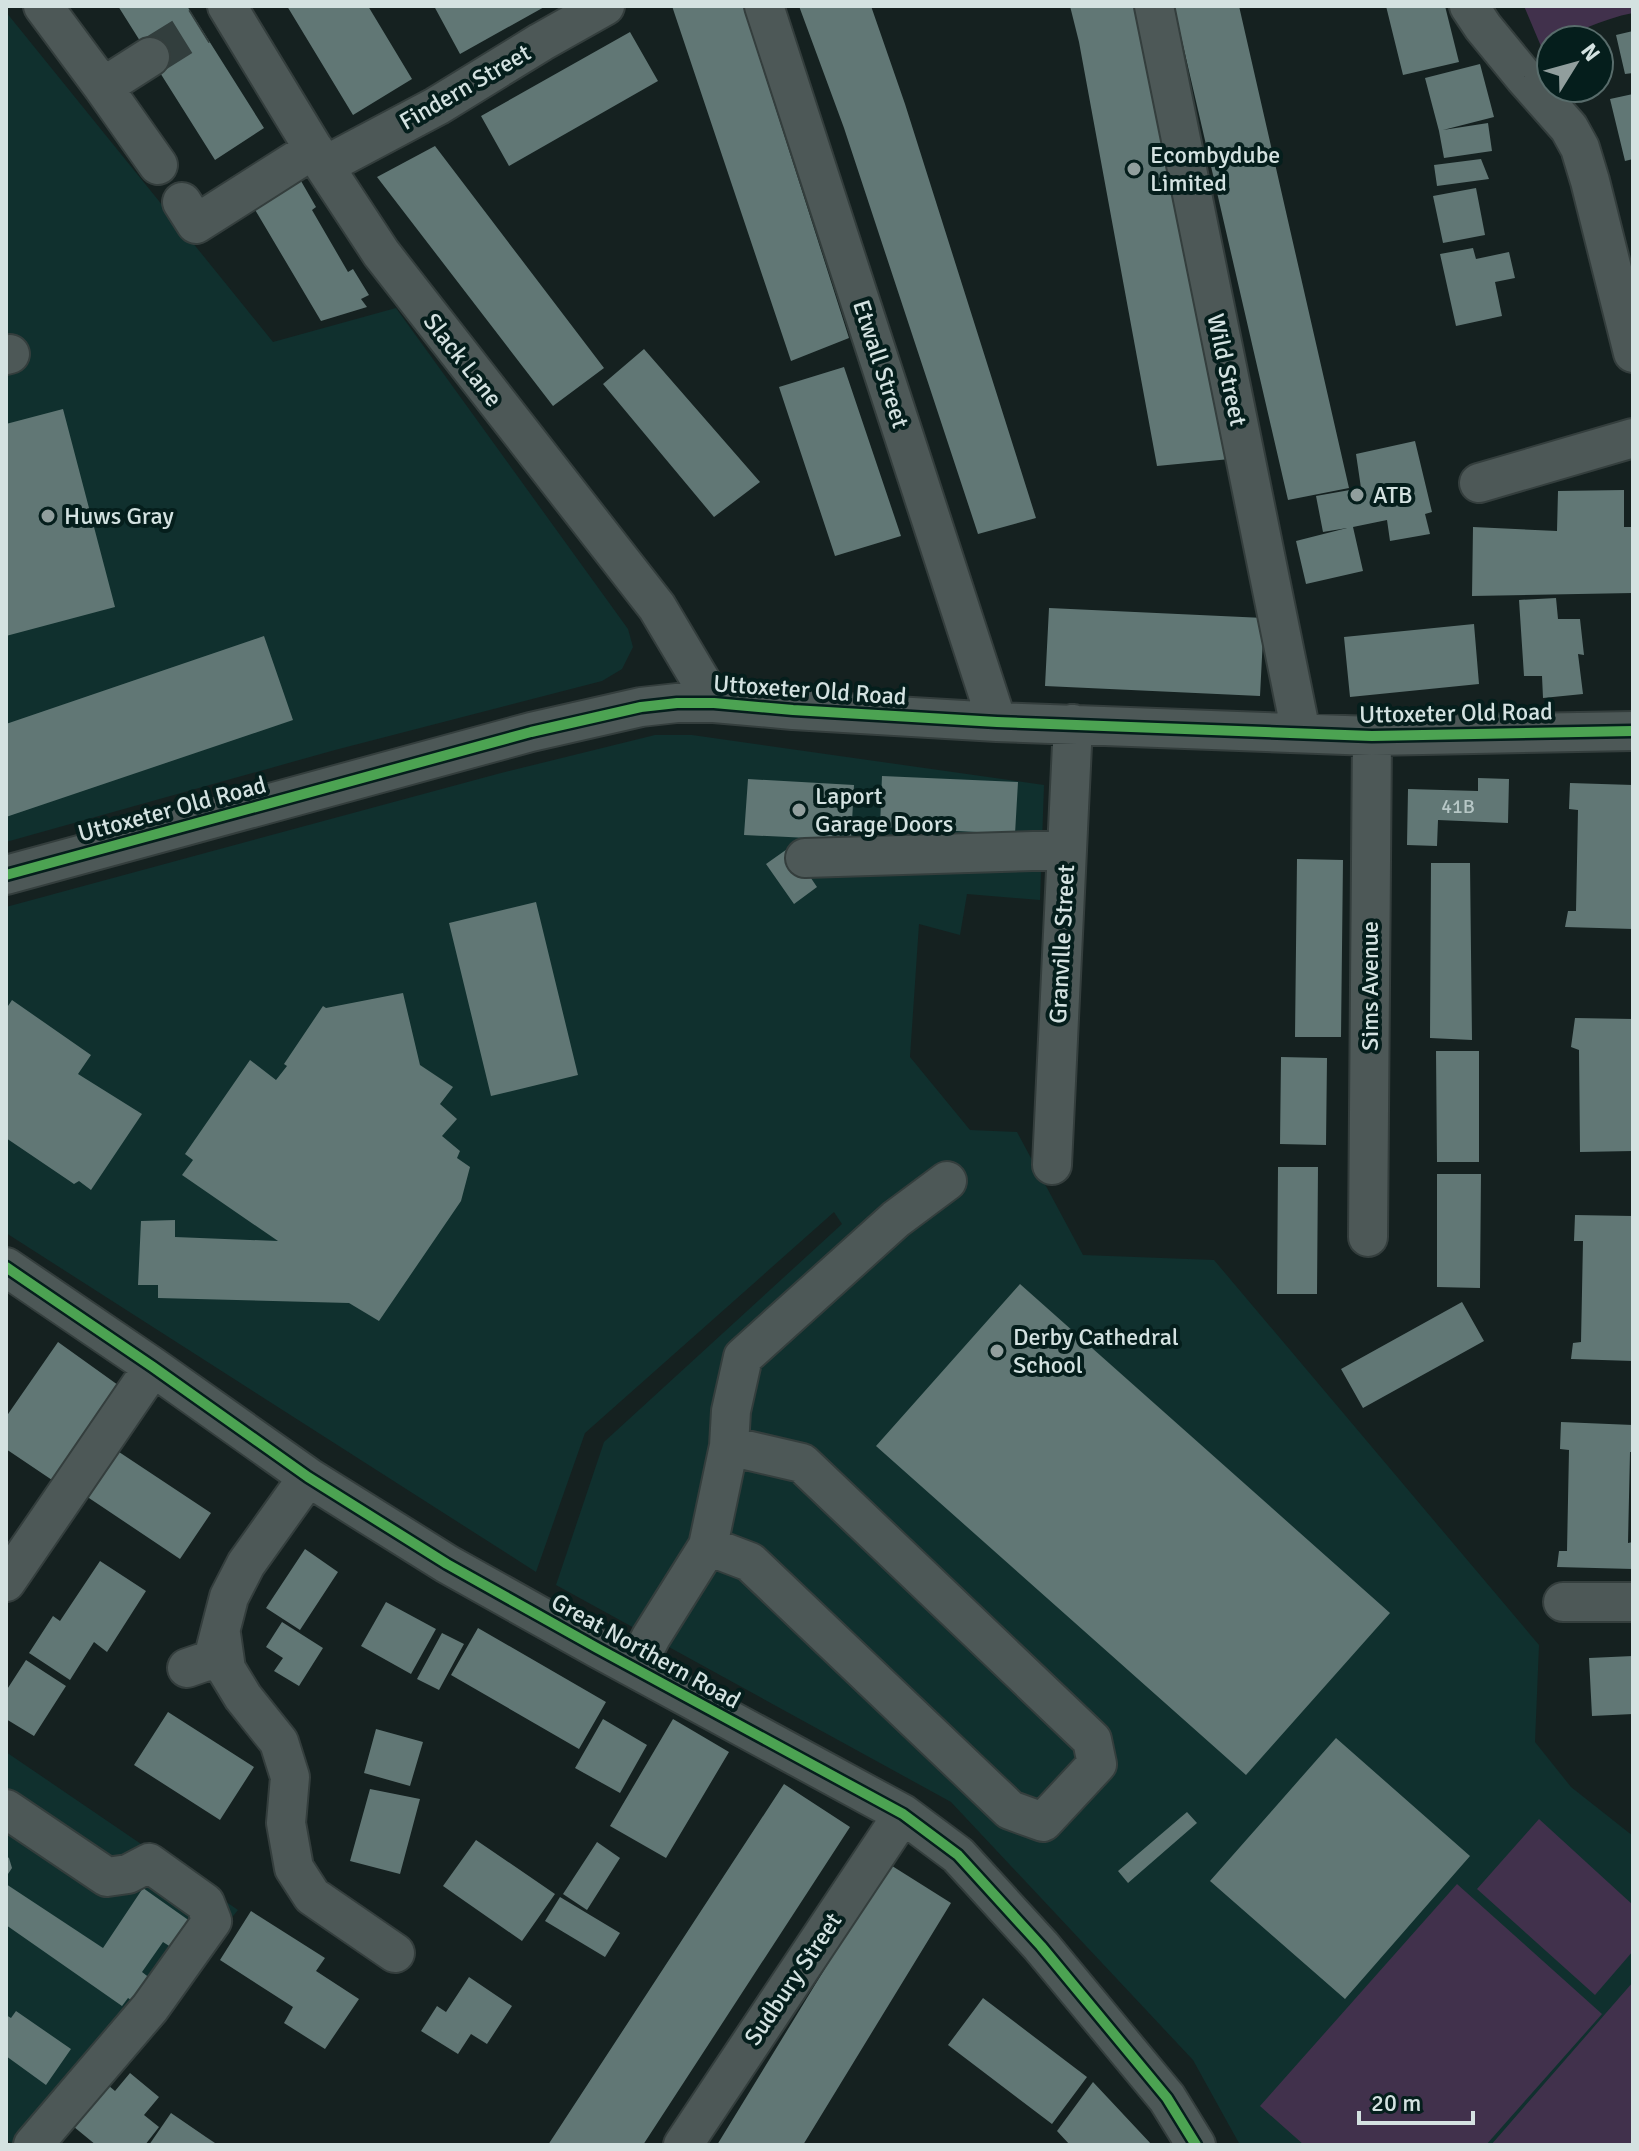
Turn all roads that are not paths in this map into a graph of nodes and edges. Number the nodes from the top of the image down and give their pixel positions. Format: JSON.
{"nodes":[{"id":1,"x":43,"y":6,"type":"edge"},
{"id":2,"x":605,"y":6,"type":"edge"},
{"id":3,"x":764,"y":6,"type":"edge"},
{"id":4,"x":1154,"y":6,"type":"edge"},
{"id":5,"x":1469,"y":6,"type":"edge"},
{"id":6,"x":219,"y":14,"type":"edge"},
{"id":7,"x":150,"y":57,"type":"tunnel mouth"},
{"id":8,"x":103,"y":87,"type":"junction"},
{"id":9,"x":319,"y":158,"type":"junction"},
{"id":10,"x":158,"y":165,"type":"dead end"},
{"id":11,"x":182,"y":202,"type":"dead end"},
{"id":12,"x":1633,"y":353,"type":"edge"},
{"id":13,"x":1626,"y":448,"type":"edge"},
{"id":14,"x":1479,"y":483,"type":"dead end"},
{"id":15,"x":714,"y":703,"type":"junction"},
{"id":16,"x":997,"y":722,"type":"junction"},
{"id":17,"x":1073,"y":724,"type":"junction"},
{"id":18,"x":1633,"y":731,"type":"edge"},
{"id":19,"x":1301,"y":733,"type":"junction"},
{"id":20,"x":1372,"y":736,"type":"junction"},
{"id":21,"x":1067,"y":850,"type":"junction"},
{"id":22,"x":805,"y":858,"type":"dead end"},
{"id":23,"x":6,"y":875,"type":"edge"},
{"id":24,"x":1052,"y":1165,"type":"dead end"},
{"id":25,"x":947,"y":1181,"type":"dead end"},
{"id":26,"x":1368,"y":1237,"type":"dead end"},
{"id":27,"x":6,"y":1267,"type":"edge"},
{"id":28,"x":153,"y":1367,"type":"junction"},
{"id":29,"x":729,"y":1446,"type":"junction"},
{"id":30,"x":308,"y":1477,"type":"junction"},
{"id":31,"x":708,"y":1546,"type":"junction"},
{"id":32,"x":6,"y":1582,"type":"edge"},
{"id":33,"x":1563,"y":1602,"type":"dead end"},
{"id":34,"x":1633,"y":1602,"type":"edge"},
{"id":35,"x":221,"y":1634,"type":"junction"},
{"id":36,"x":187,"y":1668,"type":"dead end"},
{"id":37,"x":635,"y":1668,"type":"junction"},
{"id":38,"x":6,"y":1809,"type":"edge"},
{"id":39,"x":903,"y":1814,"type":"junction"},
{"id":40,"x":395,"y":1953,"type":"dead end"},
{"id":41,"x":33,"y":2145,"type":"edge"},
{"id":42,"x":683,"y":2145,"type":"edge"},
{"id":43,"x":1196,"y":2145,"type":"edge"}],
"edges":[{"from":1,"to":8,"type":"street"},
{"from":2,"to":9,"type":"street","name":"Findern Street"},
{"from":3,"to":16,"type":"street","name":"Etwall Street"},
{"from":4,"to":19,"type":"street","name":"Wild Street"},
{"from":5,"to":12,"type":"street"},
{"from":6,"to":9,"type":"street","name":"Slack Lane"},
{"from":7,"to":8,"type":"street"},
{"from":8,"to":10,"type":"street"},
{"from":9,"to":11,"type":"street","name":"Findern Street"},
{"from":9,"to":15,"type":"street","name":"Slack Lane"},
{"from":13,"to":14,"type":"street"},
{"from":15,"to":16,"type":"street","name":"Uttoxeter Old Road"},
{"from":15,"to":23,"type":"street","name":"Uttoxeter Old Road"},
{"from":16,"to":17,"type":"street","name":"Uttoxeter Old Road"},
{"from":17,"to":19,"type":"street","name":"Uttoxeter Old Road"},
{"from":17,"to":21,"type":"street","name":"Granville Street"},
{"from":18,"to":20,"type":"street","name":"Uttoxeter Old Road"},
{"from":19,"to":20,"type":"street","name":"Uttoxeter Old Road"},
{"from":20,"to":26,"type":"street","name":"Sims Avenue"},
{"from":21,"to":22,"type":"street"},
{"from":21,"to":24,"type":"street","name":"Granville Street"},
{"from":25,"to":29,"type":"street"},
{"from":27,"to":28,"type":"street","name":"Great Northern Road"},
{"from":28,"to":30,"type":"street","name":"Great Northern Road"},
{"from":28,"to":32,"type":"street"},
{"from":29,"to":31,"type":"street"},
{"from":29,"to":31,"type":"street"},
{"from":30,"to":35,"type":"street"},
{"from":30,"to":37,"type":"street","name":"Great Northern Road"},
{"from":31,"to":37,"type":"street"},
{"from":33,"to":34,"type":"street"},
{"from":35,"to":36,"type":"street"},
{"from":35,"to":40,"type":"street"},
{"from":37,"to":39,"type":"street","name":"Great Northern Road"},
{"from":38,"to":41,"type":"street"},
{"from":39,"to":42,"type":"street","name":"Sudbury Street"},
{"from":39,"to":43,"type":"street","name":"Great Northern Road"}]}
